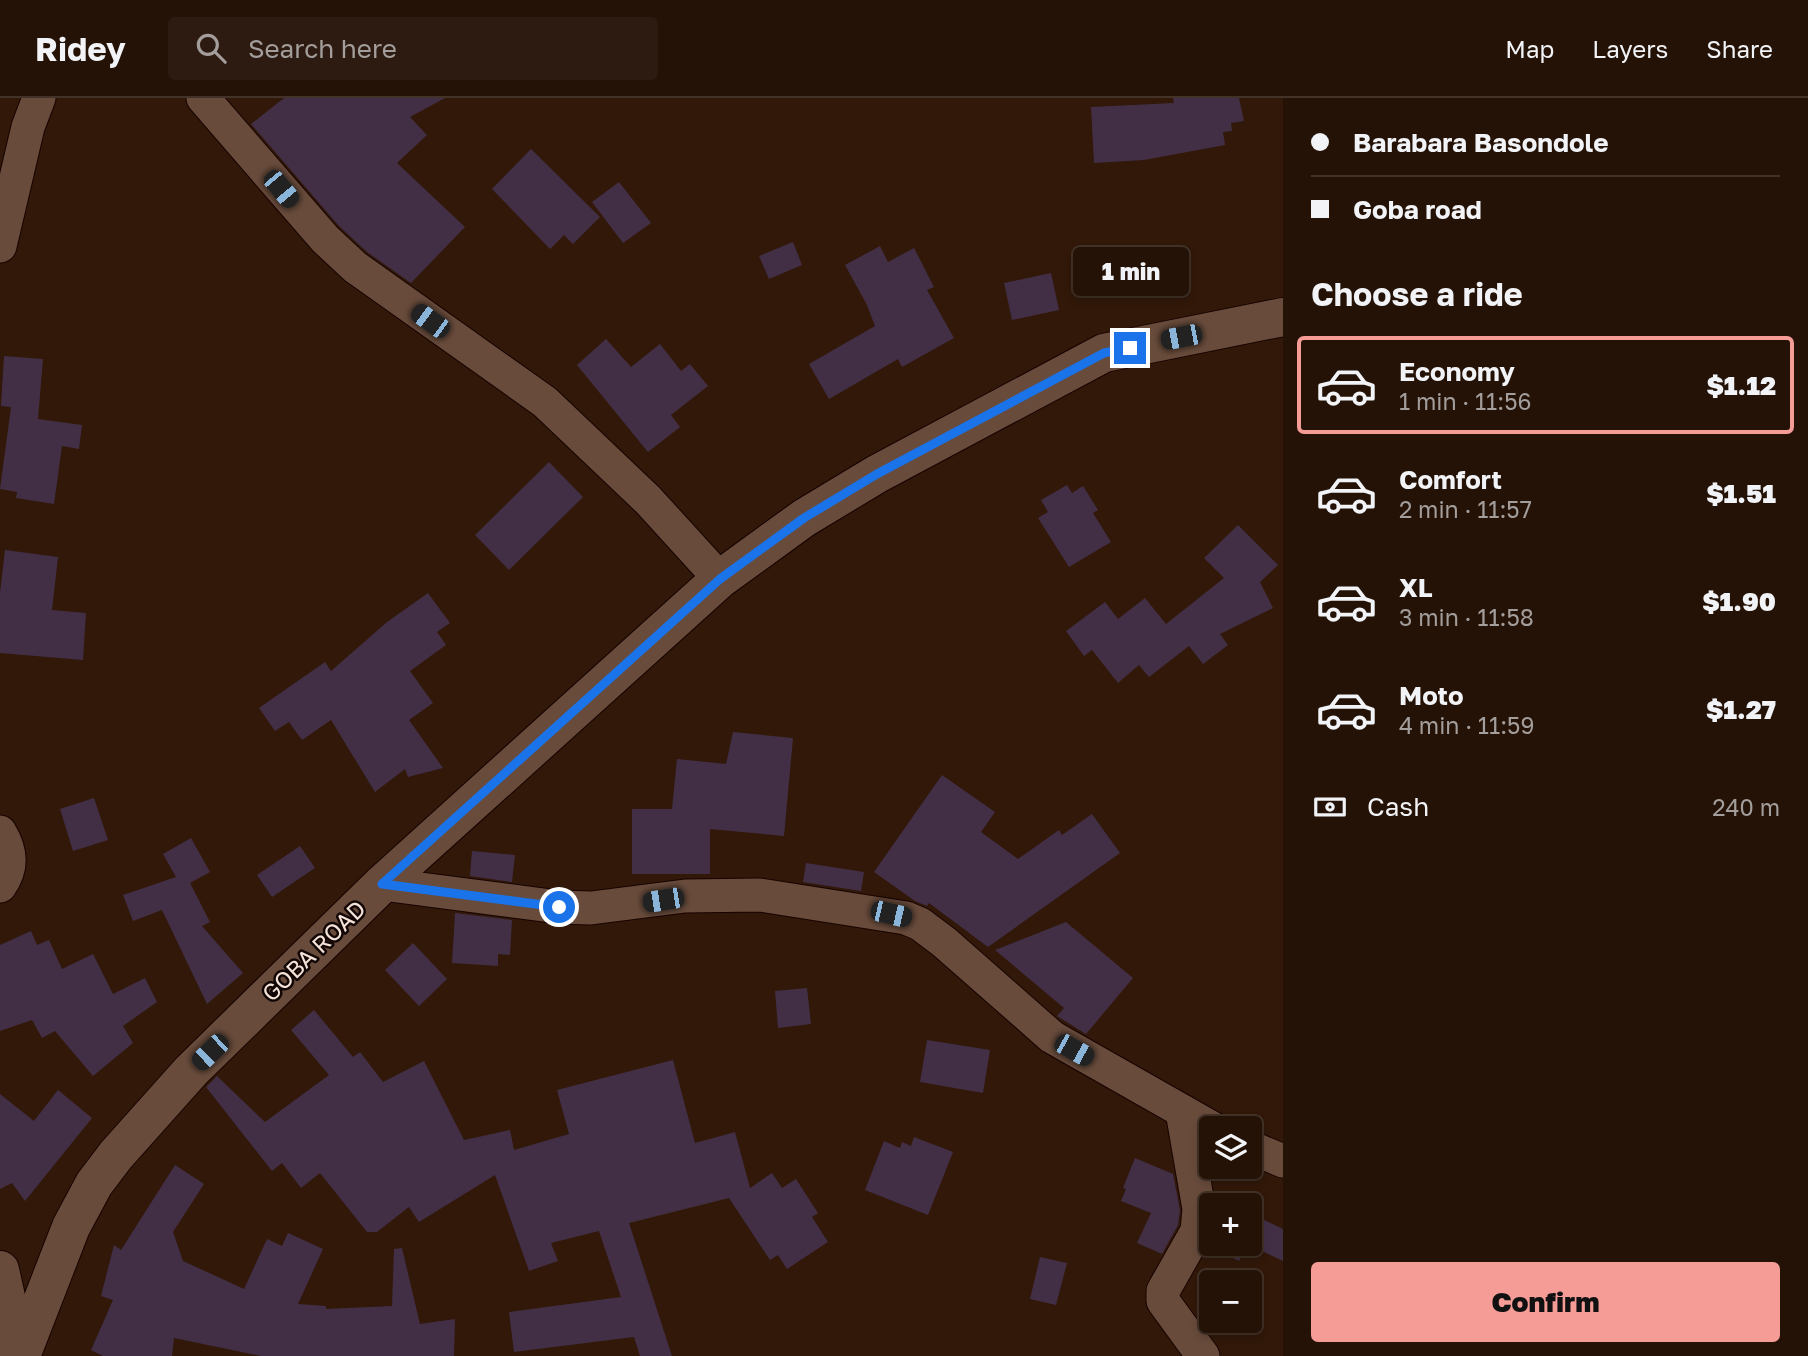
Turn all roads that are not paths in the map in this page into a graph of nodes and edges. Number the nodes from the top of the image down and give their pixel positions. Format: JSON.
{"nodes":[{"id":1,"x":39,"y":98,"type":"edge"},
{"id":2,"x":203,"y":98,"type":"edge"},
{"id":3,"x":0,"y":246,"type":"edge"},
{"id":4,"x":1283,"y":317,"type":"edge"},
{"id":5,"x":720,"y":579,"type":"junction"},
{"id":6,"x":0,"y":832,"type":"edge"},
{"id":7,"x":382,"y":884,"type":"junction"},
{"id":8,"x":0,"y":886,"type":"edge"},
{"id":9,"x":1182,"y":1111,"type":"junction"},
{"id":10,"x":1199,"y":1121,"type":"edge"},
{"id":11,"x":1262,"y":1152,"type":"edge"},
{"id":12,"x":1283,"y":1161,"type":"edge"},
{"id":13,"x":0,"y":1270,"type":"edge"},
{"id":14,"x":20,"y":1356,"type":"edge"},
{"id":15,"x":1203,"y":1356,"type":"edge"}],
"edges":[{"from":1,"to":3,"type":"street"},
{"from":2,"to":5,"type":"street"},
{"from":4,"to":5,"type":"main road","name":"GOBA ROAD"},
{"from":5,"to":7,"type":"main road","name":"GOBA ROAD"},
{"from":6,"to":8,"type":"street"},
{"from":7,"to":9,"type":"street"},
{"from":7,"to":14,"type":"main road","name":"GOBA ROAD"},
{"from":9,"to":10,"type":"street"},
{"from":9,"to":15,"type":"street"},
{"from":11,"to":12,"type":"street"},
{"from":13,"to":14,"type":"main road"}]}
